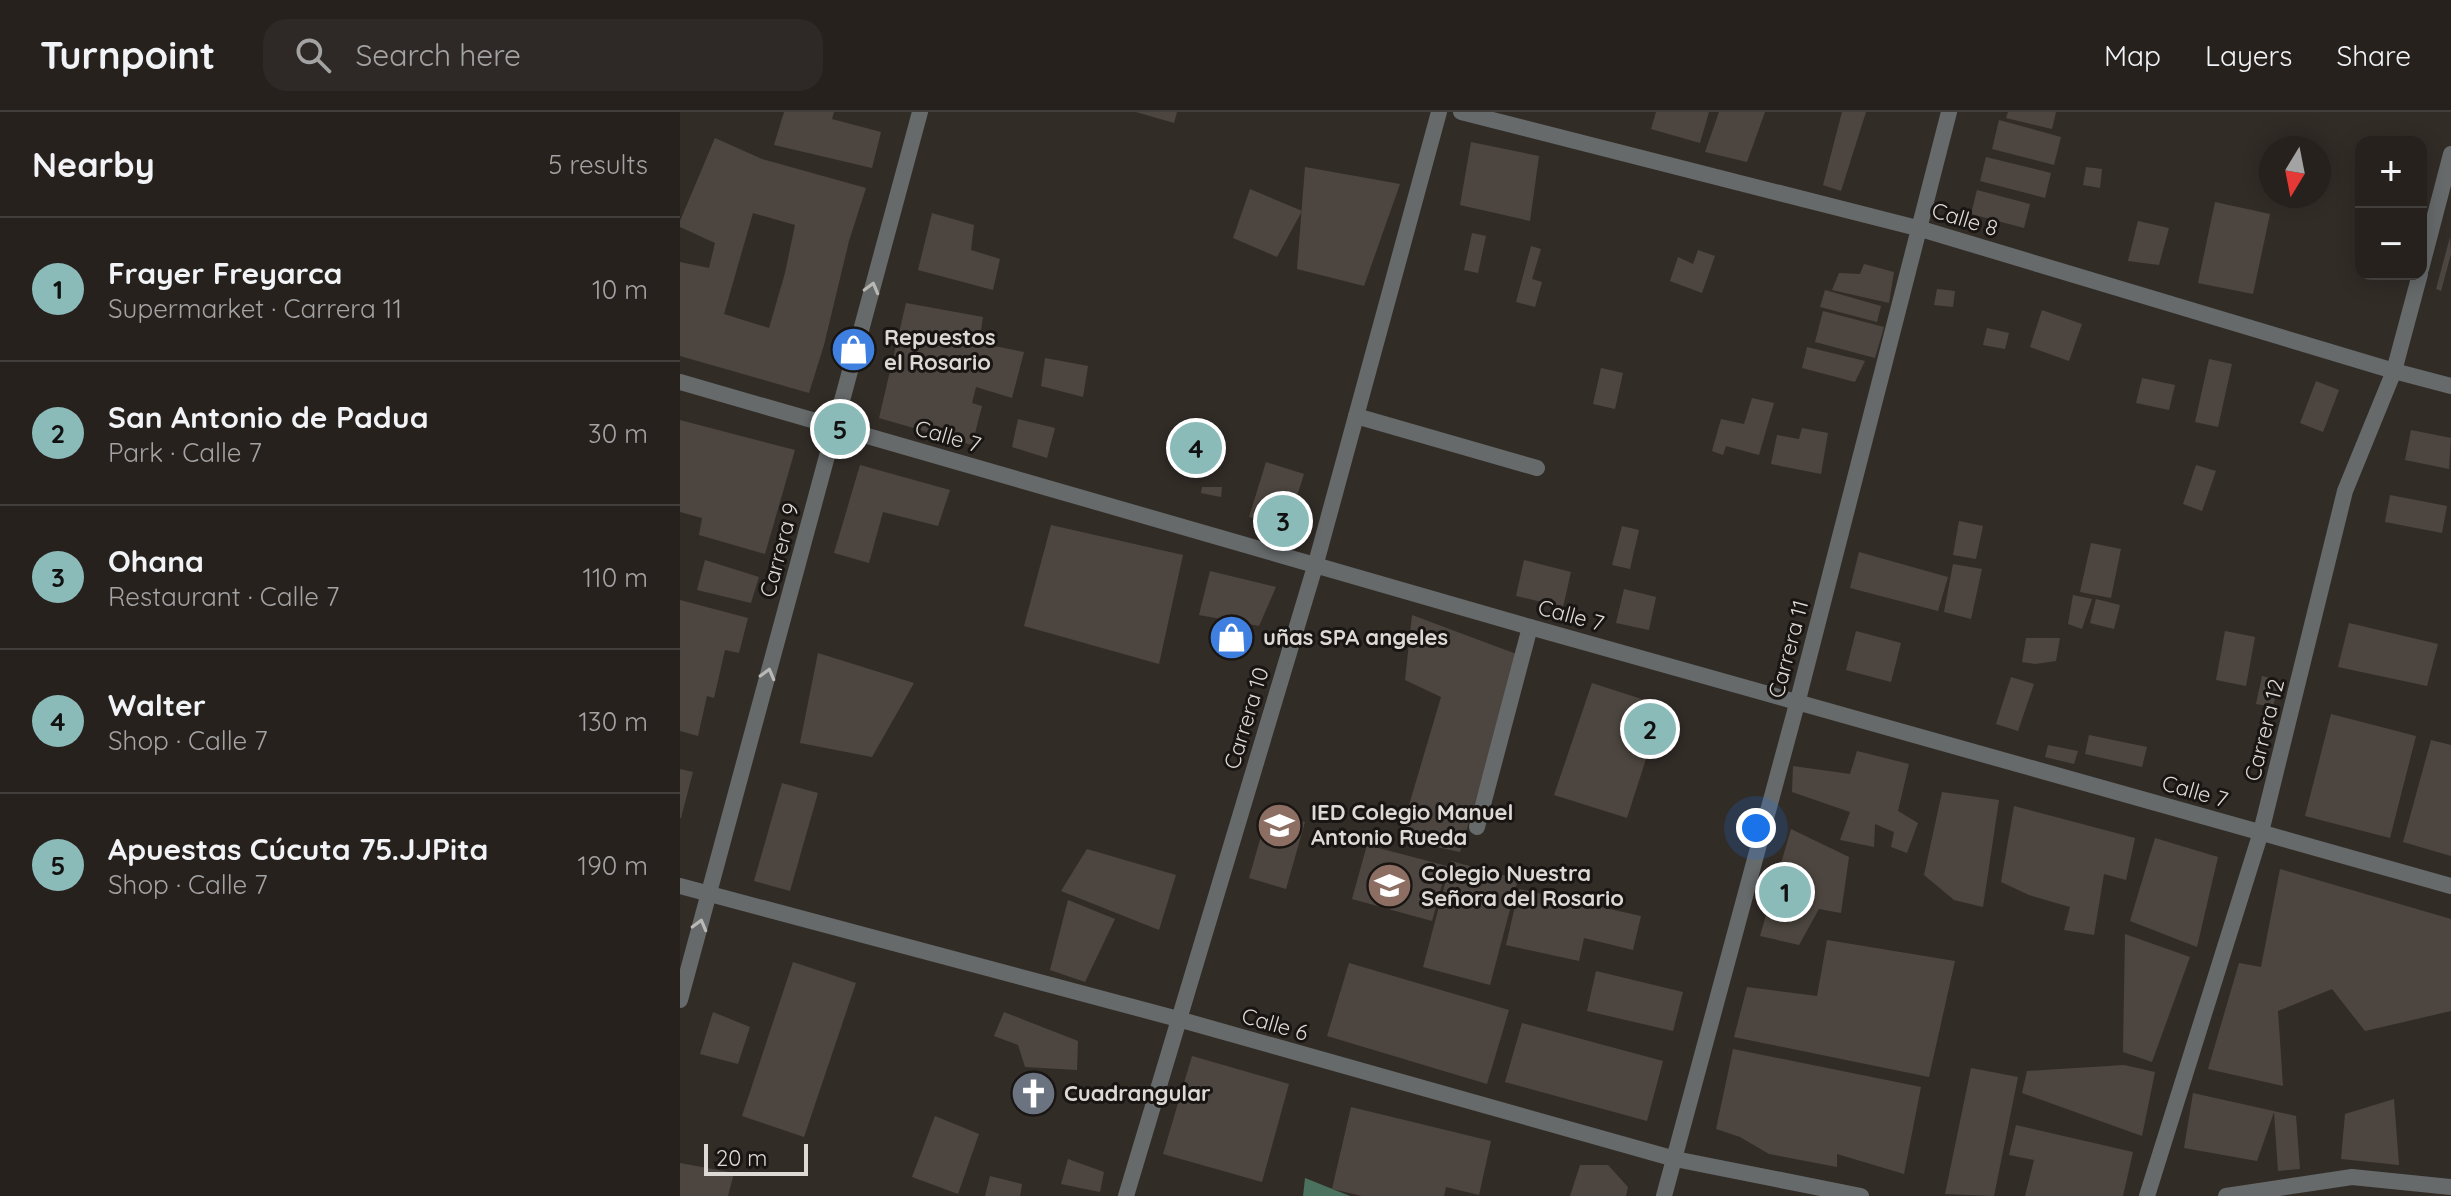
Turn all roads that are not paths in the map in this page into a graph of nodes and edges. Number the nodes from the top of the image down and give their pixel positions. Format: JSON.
{"nodes":[{"id":1,"x":920,"y":112,"type":"edge"},
{"id":2,"x":1439,"y":112,"type":"edge"},
{"id":3,"x":1461,"y":112,"type":"edge"},
{"id":4,"x":1949,"y":112,"type":"edge"},
{"id":5,"x":2451,"y":154,"type":"edge"},
{"id":6,"x":1921,"y":229,"type":"junction"},
{"id":7,"x":2427,"y":245,"type":"edge"},
{"id":8,"x":2418,"y":280,"type":"edge"},
{"id":9,"x":2394,"y":371,"type":"junction"},
{"id":10,"x":680,"y":382,"type":"edge"},
{"id":11,"x":2451,"y":386,"type":"edge"},
{"id":12,"x":1356,"y":416,"type":"junction"},
{"id":13,"x":835,"y":427,"type":"junction"},
{"id":14,"x":1537,"y":468,"type":"dead end"},
{"id":15,"x":1316,"y":563,"type":"junction"},
{"id":16,"x":1530,"y":627,"type":"junction"},
{"id":17,"x":1798,"y":700,"type":"junction"},
{"id":18,"x":1477,"y":827,"type":"dead end"},
{"id":19,"x":2261,"y":832,"type":"junction"},
{"id":20,"x":680,"y":886,"type":"edge"},
{"id":21,"x":2451,"y":886,"type":"edge"},
{"id":22,"x":708,"y":894,"type":"junction"},
{"id":23,"x":680,"y":1000,"type":"edge"},
{"id":24,"x":1178,"y":1019,"type":"junction"},
{"id":25,"x":1675,"y":1159,"type":"junction"},
{"id":26,"x":2451,"y":1187,"type":"edge"},
{"id":27,"x":1126,"y":1196,"type":"edge"},
{"id":28,"x":1664,"y":1196,"type":"edge"},
{"id":29,"x":1861,"y":1196,"type":"edge"},
{"id":30,"x":2147,"y":1196,"type":"edge"},
{"id":31,"x":2226,"y":1196,"type":"edge"}],
"edges":[{"from":13,"to":1,"type":"street","name":"Carrera 9","one_way":true},
{"from":2,"to":12,"type":"street","name":"Carrera 10"},
{"from":3,"to":6,"type":"street","name":"Calle 8"},
{"from":4,"to":6,"type":"street","name":"Carrera 11"},
{"from":5,"to":7,"type":"street","name":"Carrera 12"},
{"from":6,"to":9,"type":"street","name":"Calle 8"},
{"from":6,"to":17,"type":"street","name":"Carrera 11"},
{"from":8,"to":9,"type":"street","name":"Carrera 12"},
{"from":9,"to":11,"type":"street","name":"Calle 8"},
{"from":9,"to":19,"type":"street","name":"Carrera 12"},
{"from":10,"to":13,"type":"street","name":"Calle 7"},
{"from":12,"to":14,"type":"street"},
{"from":12,"to":15,"type":"street","name":"Carrera 10"},
{"from":13,"to":15,"type":"street","name":"Calle 7"},
{"from":22,"to":13,"type":"street","name":"Carrera 9","one_way":true},
{"from":15,"to":16,"type":"street","name":"Calle 7"},
{"from":15,"to":24,"type":"street","name":"Carrera 10"},
{"from":16,"to":17,"type":"street","name":"Calle 7"},
{"from":16,"to":18,"type":"street"},
{"from":17,"to":19,"type":"street","name":"Calle 7"},
{"from":17,"to":25,"type":"street","name":"Carrera 11"},
{"from":19,"to":21,"type":"street","name":"Calle 7"},
{"from":19,"to":30,"type":"street","name":"Carrera 12"},
{"from":20,"to":22,"type":"street","name":"Calle 6"},
{"from":23,"to":22,"type":"street","name":"Carrera 9","one_way":true},
{"from":22,"to":24,"type":"street","name":"Calle 6"},
{"from":24,"to":25,"type":"street","name":"Calle 6"},
{"from":24,"to":27,"type":"street","name":"Carrera 10"},
{"from":25,"to":28,"type":"street","name":"Carrera 11"},
{"from":25,"to":29,"type":"street","name":"Calle 6"},
{"from":26,"to":31,"type":"street"}]}
